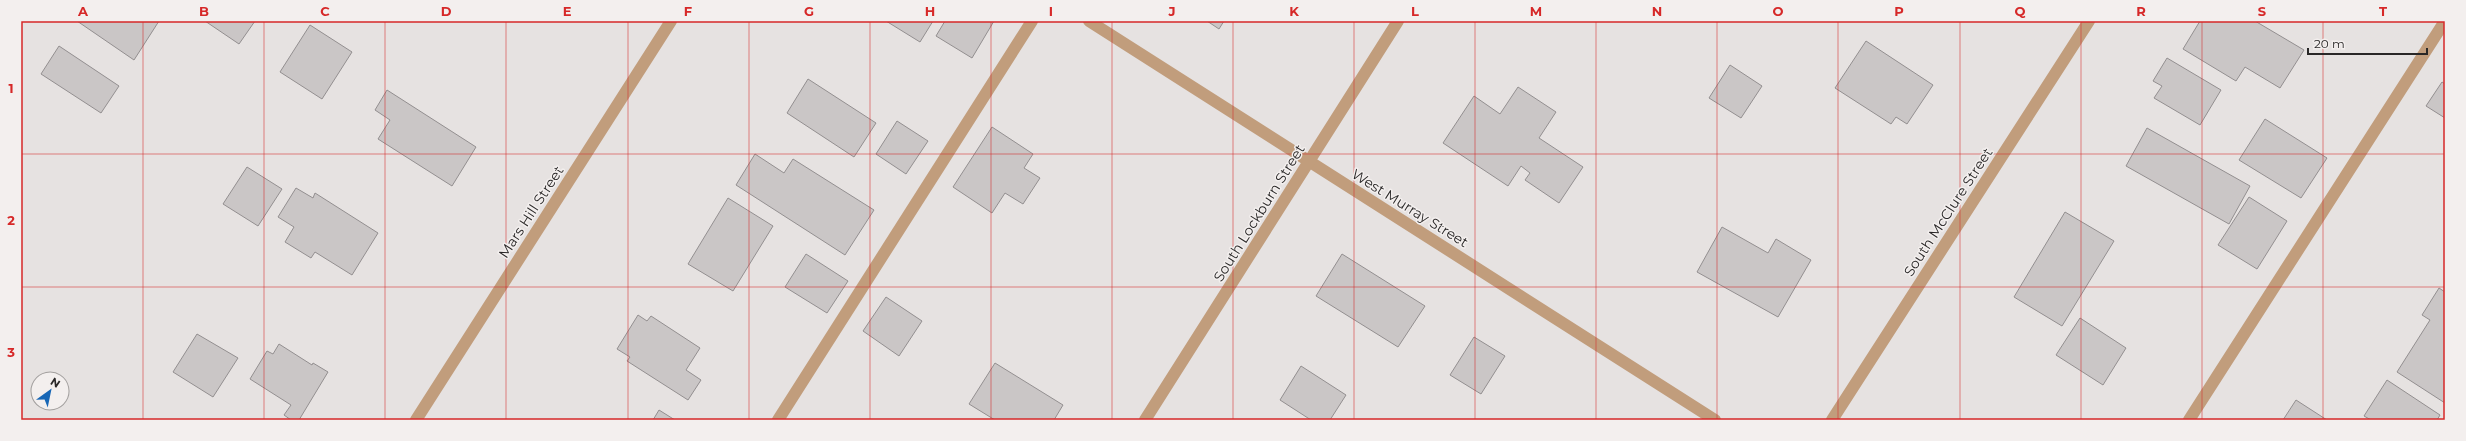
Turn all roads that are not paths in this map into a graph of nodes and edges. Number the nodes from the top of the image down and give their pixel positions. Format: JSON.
{"nodes":[{"id":1,"x":671,"y":21,"type":"edge"},
{"id":2,"x":1032,"y":21,"type":"edge"},
{"id":3,"x":1089,"y":21,"type":"edge"},
{"id":4,"x":1398,"y":21,"type":"edge"},
{"id":5,"x":2089,"y":21,"type":"edge"},
{"id":6,"x":2445,"y":21,"type":"edge"},
{"id":7,"x":1309,"y":162,"type":"junction"},
{"id":8,"x":416,"y":420,"type":"edge"},
{"id":9,"x":778,"y":420,"type":"edge"},
{"id":10,"x":1145,"y":420,"type":"edge"},
{"id":11,"x":1715,"y":420,"type":"edge"},
{"id":12,"x":1832,"y":420,"type":"edge"},
{"id":13,"x":2189,"y":420,"type":"edge"}],
"edges":[{"from":1,"to":8,"type":"street","name":"Mars Hill Street"},
{"from":2,"to":9,"type":"street"},
{"from":3,"to":7,"type":"street","name":"West Murray Street"},
{"from":4,"to":7,"type":"street","name":"South Lockburn Street"},
{"from":5,"to":12,"type":"street","name":"South McClure Street"},
{"from":6,"to":13,"type":"street"},
{"from":7,"to":10,"type":"street","name":"South Lockburn Street"},
{"from":7,"to":11,"type":"street","name":"West Murray Street"}]}
